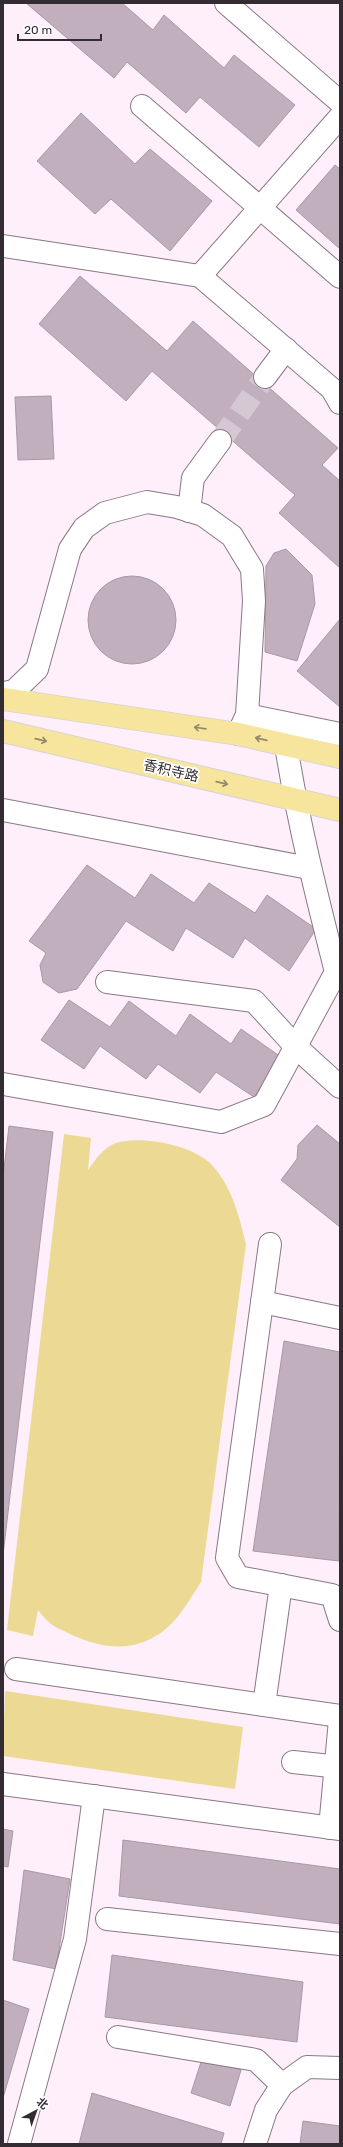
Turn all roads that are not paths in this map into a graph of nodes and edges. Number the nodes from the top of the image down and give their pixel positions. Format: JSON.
{"nodes":[{"id":1,"x":226,"y":3,"type":"edge"},
{"id":2,"x":340,"y":102,"type":"edge"},
{"id":3,"x":142,"y":106,"type":"dead end"},
{"id":4,"x":340,"y":117,"type":"edge"},
{"id":5,"x":260,"y":207,"type":"junction"},
{"id":6,"x":3,"y":246,"type":"edge"},
{"id":7,"x":200,"y":276,"type":"junction"},
{"id":8,"x":340,"y":277,"type":"edge"},
{"id":9,"x":286,"y":349,"type":"junction"},
{"id":10,"x":265,"y":377,"type":"tunnel mouth"},
{"id":11,"x":340,"y":403,"type":"edge"},
{"id":12,"x":220,"y":441,"type":"tunnel mouth"},
{"id":13,"x":189,"y":511,"type":"junction"},
{"id":14,"x":3,"y":693,"type":"edge"},
{"id":15,"x":3,"y":700,"type":"edge"},
{"id":16,"x":243,"y":725,"type":"junction"},
{"id":17,"x":3,"y":731,"type":"edge"},
{"id":18,"x":340,"y":734,"type":"edge"},
{"id":19,"x":286,"y":745,"type":"junction"},
{"id":20,"x":340,"y":757,"type":"edge"},
{"id":21,"x":295,"y":801,"type":"junction"},
{"id":22,"x":3,"y":810,"type":"edge"},
{"id":23,"x":340,"y":810,"type":"edge"},
{"id":24,"x":309,"y":868,"type":"junction"},
{"id":25,"x":338,"y":973,"type":"edge"},
{"id":26,"x":107,"y":982,"type":"dead end"},
{"id":27,"x":296,"y":1047,"type":"junction"},
{"id":28,"x":3,"y":1084,"type":"edge"},
{"id":29,"x":340,"y":1087,"type":"edge"},
{"id":30,"x":270,"y":1244,"type":"dead end"},
{"id":31,"x":262,"y":1302,"type":"junction"},
{"id":32,"x":340,"y":1318,"type":"edge"},
{"id":33,"x":281,"y":1585,"type":"junction"},
{"id":34,"x":340,"y":1620,"type":"edge"},
{"id":35,"x":16,"y":1669,"type":"dead end"},
{"id":36,"x":264,"y":1705,"type":"junction"},
{"id":37,"x":340,"y":1716,"type":"edge"},
{"id":38,"x":340,"y":1720,"type":"edge"},
{"id":39,"x":293,"y":1762,"type":"dead end"},
{"id":40,"x":338,"y":1766,"type":"edge"},
{"id":41,"x":3,"y":1784,"type":"edge"},
{"id":42,"x":94,"y":1796,"type":"junction"},
{"id":43,"x":335,"y":1828,"type":"edge"},
{"id":44,"x":107,"y":1919,"type":"dead end"},
{"id":45,"x":340,"y":1944,"type":"edge"},
{"id":46,"x":118,"y":2037,"type":"dead end"},
{"id":47,"x":340,"y":2068,"type":"edge"},
{"id":48,"x":282,"y":2085,"type":"junction"},
{"id":49,"x":19,"y":2144,"type":"edge"},
{"id":50,"x":255,"y":2144,"type":"edge"}],
"edges":[{"from":1,"to":2,"type":"lane"},
{"from":3,"to":5,"type":"lane"},
{"from":4,"to":5,"type":"lane"},
{"from":5,"to":7,"type":"lane"},
{"from":5,"to":8,"type":"lane"},
{"from":6,"to":7,"type":"lane"},
{"from":7,"to":9,"type":"lane"},
{"from":9,"to":10,"type":"lane"},
{"from":9,"to":11,"type":"lane"},
{"from":12,"to":13,"type":"lane"},
{"from":13,"to":14,"type":"lane"},
{"from":13,"to":16,"type":"lane"},
{"from":16,"to":15,"type":"main road","one_way":true},
{"from":16,"to":18,"type":"lane"},
{"from":19,"to":16,"type":"main road","one_way":true},
{"from":17,"to":21,"type":"main road","name":"香积寺路","one_way":true},
{"from":19,"to":20,"type":"main road"},
{"from":19,"to":21,"type":"lane"},
{"from":21,"to":23,"type":"main road","name":"香积寺路"},
{"from":21,"to":24,"type":"lane"},
{"from":22,"to":24,"type":"lane"},
{"from":24,"to":25,"type":"lane"},
{"from":25,"to":27,"type":"lane"},
{"from":26,"to":27,"type":"lane"},
{"from":27,"to":28,"type":"lane"},
{"from":27,"to":29,"type":"lane"},
{"from":30,"to":31,"type":"lane"},
{"from":31,"to":32,"type":"lane"},
{"from":31,"to":33,"type":"lane"},
{"from":33,"to":34,"type":"lane"},
{"from":33,"to":36,"type":"lane"},
{"from":35,"to":36,"type":"lane"},
{"from":36,"to":37,"type":"lane"},
{"from":38,"to":40,"type":"lane"},
{"from":39,"to":40,"type":"lane"},
{"from":40,"to":43,"type":"lane"},
{"from":41,"to":42,"type":"lane"},
{"from":42,"to":43,"type":"lane"},
{"from":42,"to":49,"type":"lane"},
{"from":44,"to":45,"type":"lane"},
{"from":46,"to":48,"type":"lane"},
{"from":47,"to":48,"type":"lane"},
{"from":48,"to":50,"type":"lane"}]}
